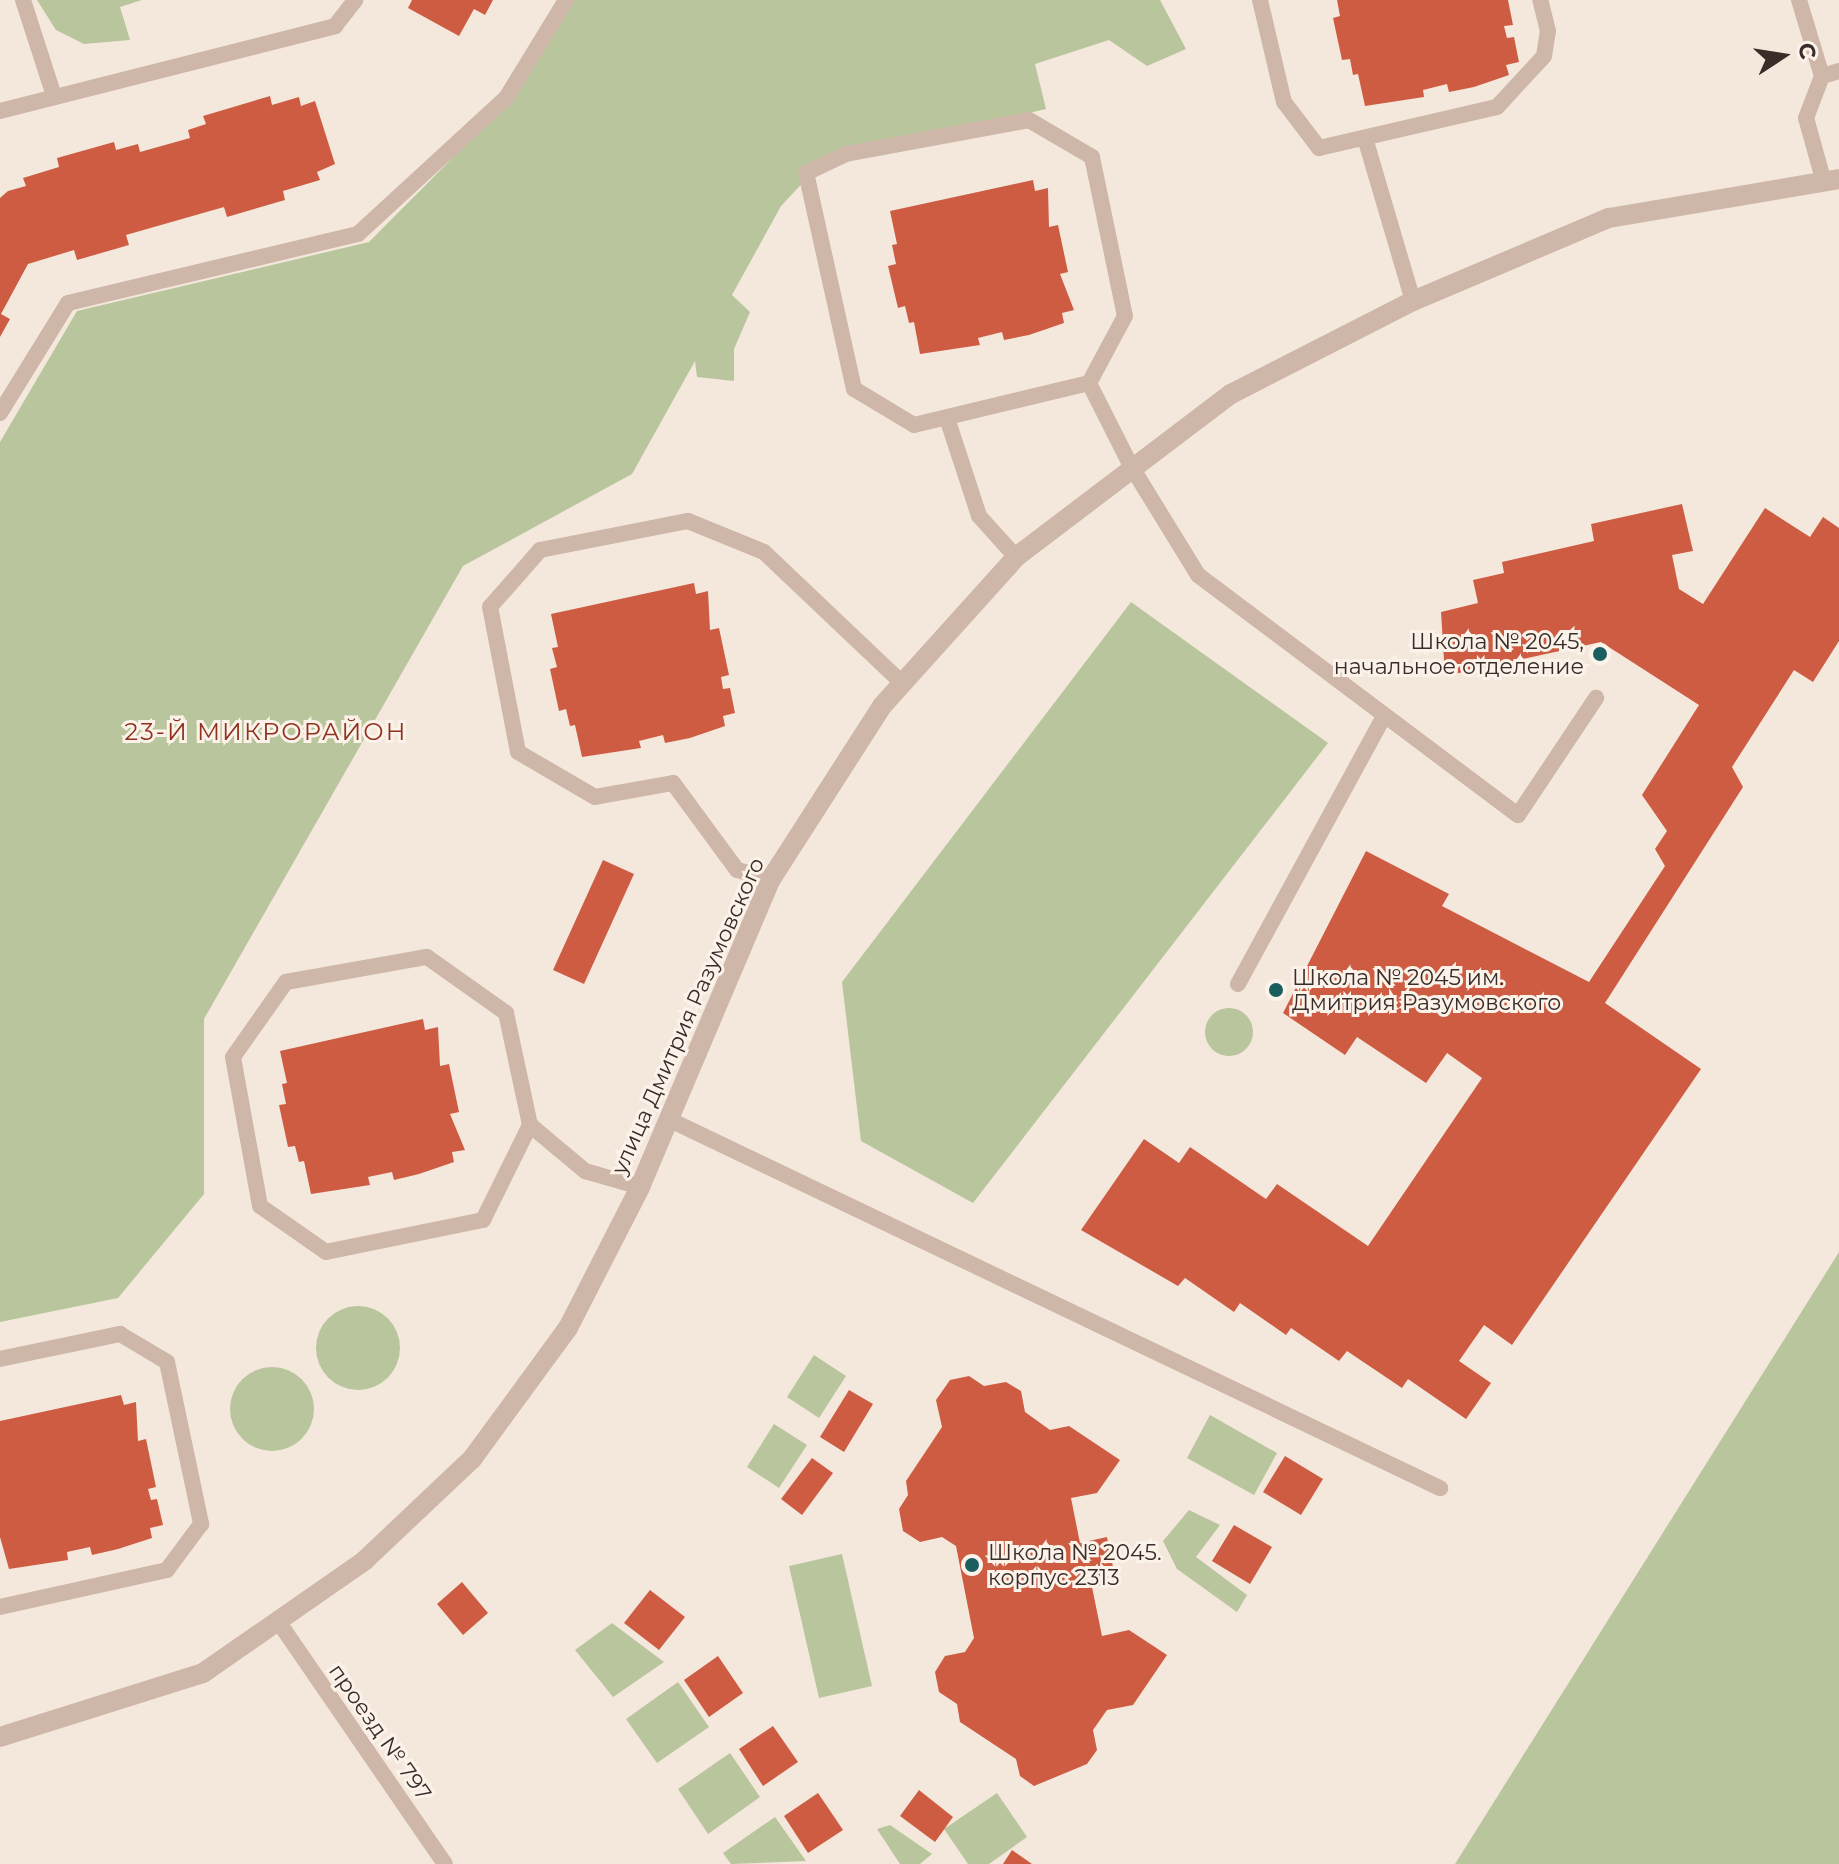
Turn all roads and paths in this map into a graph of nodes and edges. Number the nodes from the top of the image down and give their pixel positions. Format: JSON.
{"nodes":[{"id":1,"x":23,"y":0,"type":"edge"},
{"id":2,"x":355,"y":0,"type":"edge"},
{"id":3,"x":566,"y":0,"type":"edge"},
{"id":4,"x":1260,"y":0,"type":"edge"},
{"id":5,"x":1540,"y":0,"type":"edge"},
{"id":6,"x":1799,"y":0,"type":"edge"},
{"id":7,"x":1839,"y":71,"type":"edge"},
{"id":8,"x":1822,"y":76,"type":"junction"},
{"id":9,"x":54,"y":96,"type":"junction"},
{"id":10,"x":0,"y":111,"type":"edge"},
{"id":11,"x":1365,"y":138,"type":"junction"},
{"id":12,"x":1831,"y":179,"type":"edge"},
{"id":13,"x":1413,"y":301,"type":"junction"},
{"id":14,"x":1089,"y":383,"type":"junction"},
{"id":15,"x":0,"y":413,"type":"edge"},
{"id":16,"x":947,"y":418,"type":"junction"},
{"id":17,"x":1131,"y":466,"type":"junction"},
{"id":18,"x":1016,"y":557,"type":"junction"},
{"id":19,"x":900,"y":681,"type":"junction"},
{"id":20,"x":1596,"y":698,"type":"dead end"},
{"id":21,"x":1384,"y":716,"type":"junction"},
{"id":22,"x":771,"y":879,"type":"junction"},
{"id":23,"x":1238,"y":984,"type":"dead end"},
{"id":24,"x":668,"y":1119,"type":"junction"},
{"id":25,"x":530,"y":1125,"type":"junction"},
{"id":26,"x":640,"y":1187,"type":"junction"},
{"id":27,"x":0,"y":1359,"type":"edge"},
{"id":28,"x":1440,"y":1488,"type":"dead end"},
{"id":29,"x":0,"y":1607,"type":"edge"},
{"id":30,"x":280,"y":1624,"type":"junction"},
{"id":31,"x":0,"y":1737,"type":"edge"},
{"id":32,"x":445,"y":1864,"type":"edge"}],
"edges":[{"from":1,"to":9,"type":"lane"},
{"from":2,"to":9,"type":"lane"},
{"from":3,"to":15,"type":"lane"},
{"from":4,"to":11,"type":"lane"},
{"from":5,"to":11,"type":"lane"},
{"from":6,"to":8,"type":"lane"},
{"from":7,"to":8,"type":"lane"},
{"from":8,"to":12,"type":"lane"},
{"from":9,"to":10,"type":"lane"},
{"from":11,"to":13,"type":"lane"},
{"from":12,"to":13,"type":"street","name":"улица Дмитрия Разумовского"},
{"from":13,"to":17,"type":"street","name":"улица Дмитрия Разумовского"},
{"from":14,"to":16,"type":"lane"},
{"from":14,"to":16,"type":"lane"},
{"from":14,"to":17,"type":"lane"},
{"from":16,"to":18,"type":"lane"},
{"from":17,"to":18,"type":"street","name":"улица Дмитрия Разумовского"},
{"from":17,"to":21,"type":"lane"},
{"from":18,"to":19,"type":"street","name":"улица Дмитрия Разумовского"},
{"from":19,"to":22,"type":"street","name":"улица Дмитрия Разумовского"},
{"from":19,"to":22,"type":"lane"},
{"from":20,"to":21,"type":"lane"},
{"from":21,"to":23,"type":"lane"},
{"from":22,"to":24,"type":"street","name":"улица Дмитрия Разумовского"},
{"from":24,"to":26,"type":"street","name":"улица Дмитрия Разумовского"},
{"from":24,"to":28,"type":"lane"},
{"from":25,"to":25,"type":"lane"},
{"from":25,"to":26,"type":"lane"},
{"from":26,"to":30,"type":"street","name":"улица Дмитрия Разумовского"},
{"from":27,"to":29,"type":"lane"},
{"from":30,"to":31,"type":"street","name":"улица Дмитрия Разумовского"},
{"from":30,"to":32,"type":"lane","name":"проезд № 797"}]}
